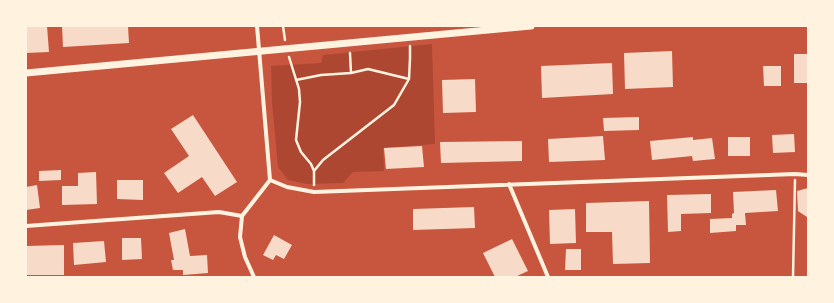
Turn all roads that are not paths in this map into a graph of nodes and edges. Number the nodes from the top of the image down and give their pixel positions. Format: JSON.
{"nodes":[{"id":1,"x":257,"y":26,"type":"edge"},
{"id":2,"x":531,"y":26,"type":"edge"},
{"id":3,"x":260,"y":51,"type":"junction"},
{"id":4,"x":26,"y":73,"type":"edge"},
{"id":5,"x":808,"y":176,"type":"edge"},
{"id":6,"x":270,"y":180,"type":"junction"},
{"id":7,"x":509,"y":184,"type":"junction"},
{"id":8,"x":242,"y":216,"type":"junction"},
{"id":9,"x":26,"y":226,"type":"edge"},
{"id":10,"x":254,"y":277,"type":"edge"},
{"id":11,"x":548,"y":277,"type":"edge"}],
"edges":[{"from":1,"to":3,"type":"street"},
{"from":2,"to":3,"type":"street"},
{"from":3,"to":4,"type":"street"},
{"from":3,"to":6,"type":"street"},
{"from":5,"to":7,"type":"street"},
{"from":6,"to":7,"type":"street"},
{"from":6,"to":8,"type":"street"},
{"from":7,"to":11,"type":"street"},
{"from":8,"to":9,"type":"street"},
{"from":8,"to":10,"type":"street"}]}
